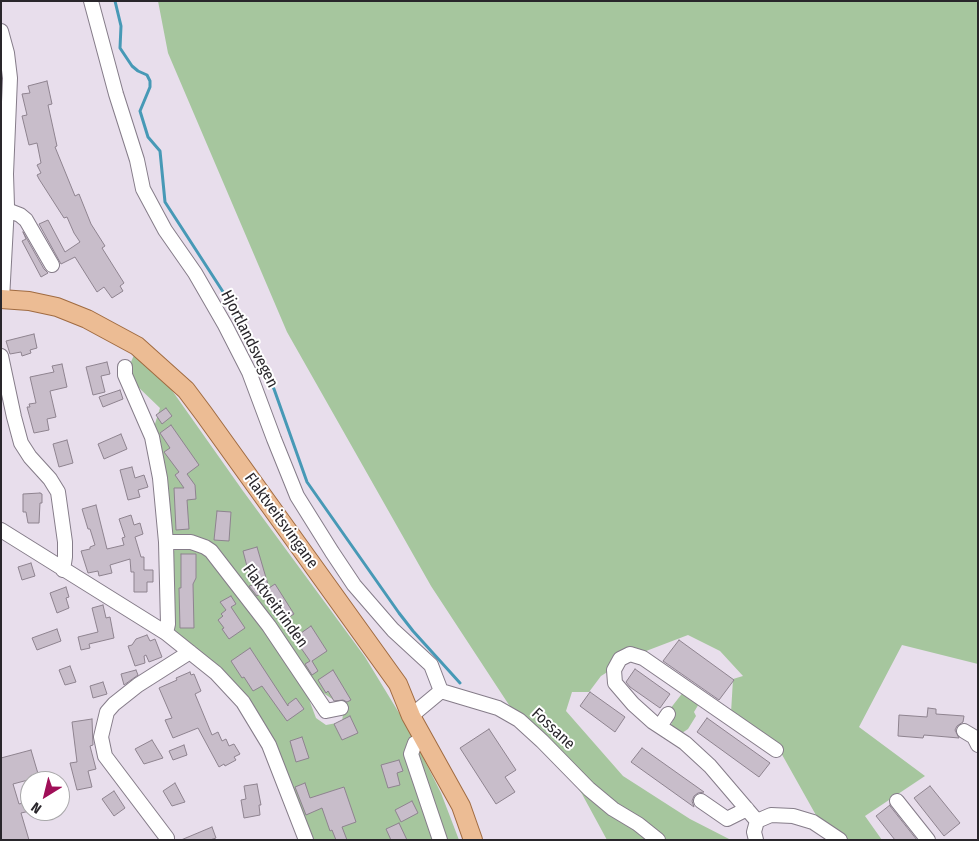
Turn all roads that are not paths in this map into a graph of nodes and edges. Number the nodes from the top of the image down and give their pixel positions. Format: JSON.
{"nodes":[{"id":1,"x":91,"y":1,"type":"edge"},
{"id":2,"x":1,"y":31,"type":"edge"},
{"id":3,"x":4,"y":54,"type":"edge"},
{"id":4,"x":4,"y":155,"type":"edge"},
{"id":5,"x":7,"y":210,"type":"junction"},
{"id":6,"x":52,"y":265,"type":"dead end"},
{"id":7,"x":2,"y":299,"type":"edge"},
{"id":8,"x":1,"y":356,"type":"edge"},
{"id":9,"x":125,"y":367,"type":"dead end"},
{"id":10,"x":1,"y":530,"type":"edge"},
{"id":11,"x":166,"y":542,"type":"junction"},
{"id":12,"x":64,"y":570,"type":"junction"},
{"id":13,"x":166,"y":633,"type":"junction"},
{"id":14,"x":190,"y":652,"type":"junction"},
{"id":15,"x":441,"y":691,"type":"junction"},
{"id":16,"x":341,"y":708,"type":"dead end"},
{"id":17,"x":668,"y":714,"type":"dead end"},
{"id":18,"x":411,"y":716,"type":"junction"},
{"id":19,"x":660,"y":726,"type":"junction"},
{"id":20,"x":964,"y":731,"type":"dead end"},
{"id":21,"x":415,"y":743,"type":"dead end"},
{"id":22,"x":978,"y":744,"type":"edge"},
{"id":23,"x":776,"y":750,"type":"dead end"},
{"id":24,"x":701,"y":801,"type":"dead end"},
{"id":25,"x":897,"y":801,"type":"dead end"},
{"id":26,"x":747,"y":809,"type":"junction"},
{"id":27,"x":758,"y":822,"type":"junction"},
{"id":28,"x":167,"y":838,"type":"dead end"},
{"id":29,"x":306,"y":840,"type":"edge"},
{"id":30,"x":440,"y":840,"type":"edge"},
{"id":31,"x":473,"y":840,"type":"edge"},
{"id":32,"x":658,"y":840,"type":"edge"},
{"id":33,"x":756,"y":840,"type":"edge"},
{"id":34,"x":840,"y":840,"type":"edge"},
{"id":35,"x":928,"y":840,"type":"edge"}],
"edges":[{"from":1,"to":15,"type":"street","name":"Hjortlandsvegen"},
{"from":2,"to":3,"type":"street"},
{"from":3,"to":4,"type":"street"},
{"from":4,"to":5,"type":"street"},
{"from":5,"to":6,"type":"street"},
{"from":5,"to":7,"type":"street"},
{"from":7,"to":18,"type":"main road","name":"Flaktveitsvingane"},
{"from":8,"to":12,"type":"street"},
{"from":9,"to":11,"type":"street"},
{"from":10,"to":12,"type":"street"},
{"from":11,"to":13,"type":"street"},
{"from":11,"to":16,"type":"street","name":"Flaktveitrinden"},
{"from":12,"to":13,"type":"street"},
{"from":13,"to":14,"type":"street"},
{"from":14,"to":28,"type":"street"},
{"from":14,"to":29,"type":"street"},
{"from":15,"to":18,"type":"street"},
{"from":15,"to":32,"type":"street","name":"Fossane"},
{"from":17,"to":19,"type":"street"},
{"from":18,"to":31,"type":"main road","name":"Flaktveitsvingane"},
{"from":19,"to":23,"type":"street"},
{"from":19,"to":26,"type":"street"},
{"from":20,"to":22,"type":"street"},
{"from":21,"to":30,"type":"street"},
{"from":24,"to":26,"type":"street"},
{"from":25,"to":35,"type":"street"},
{"from":26,"to":27,"type":"street"},
{"from":27,"to":33,"type":"street"},
{"from":27,"to":34,"type":"street"}]}
